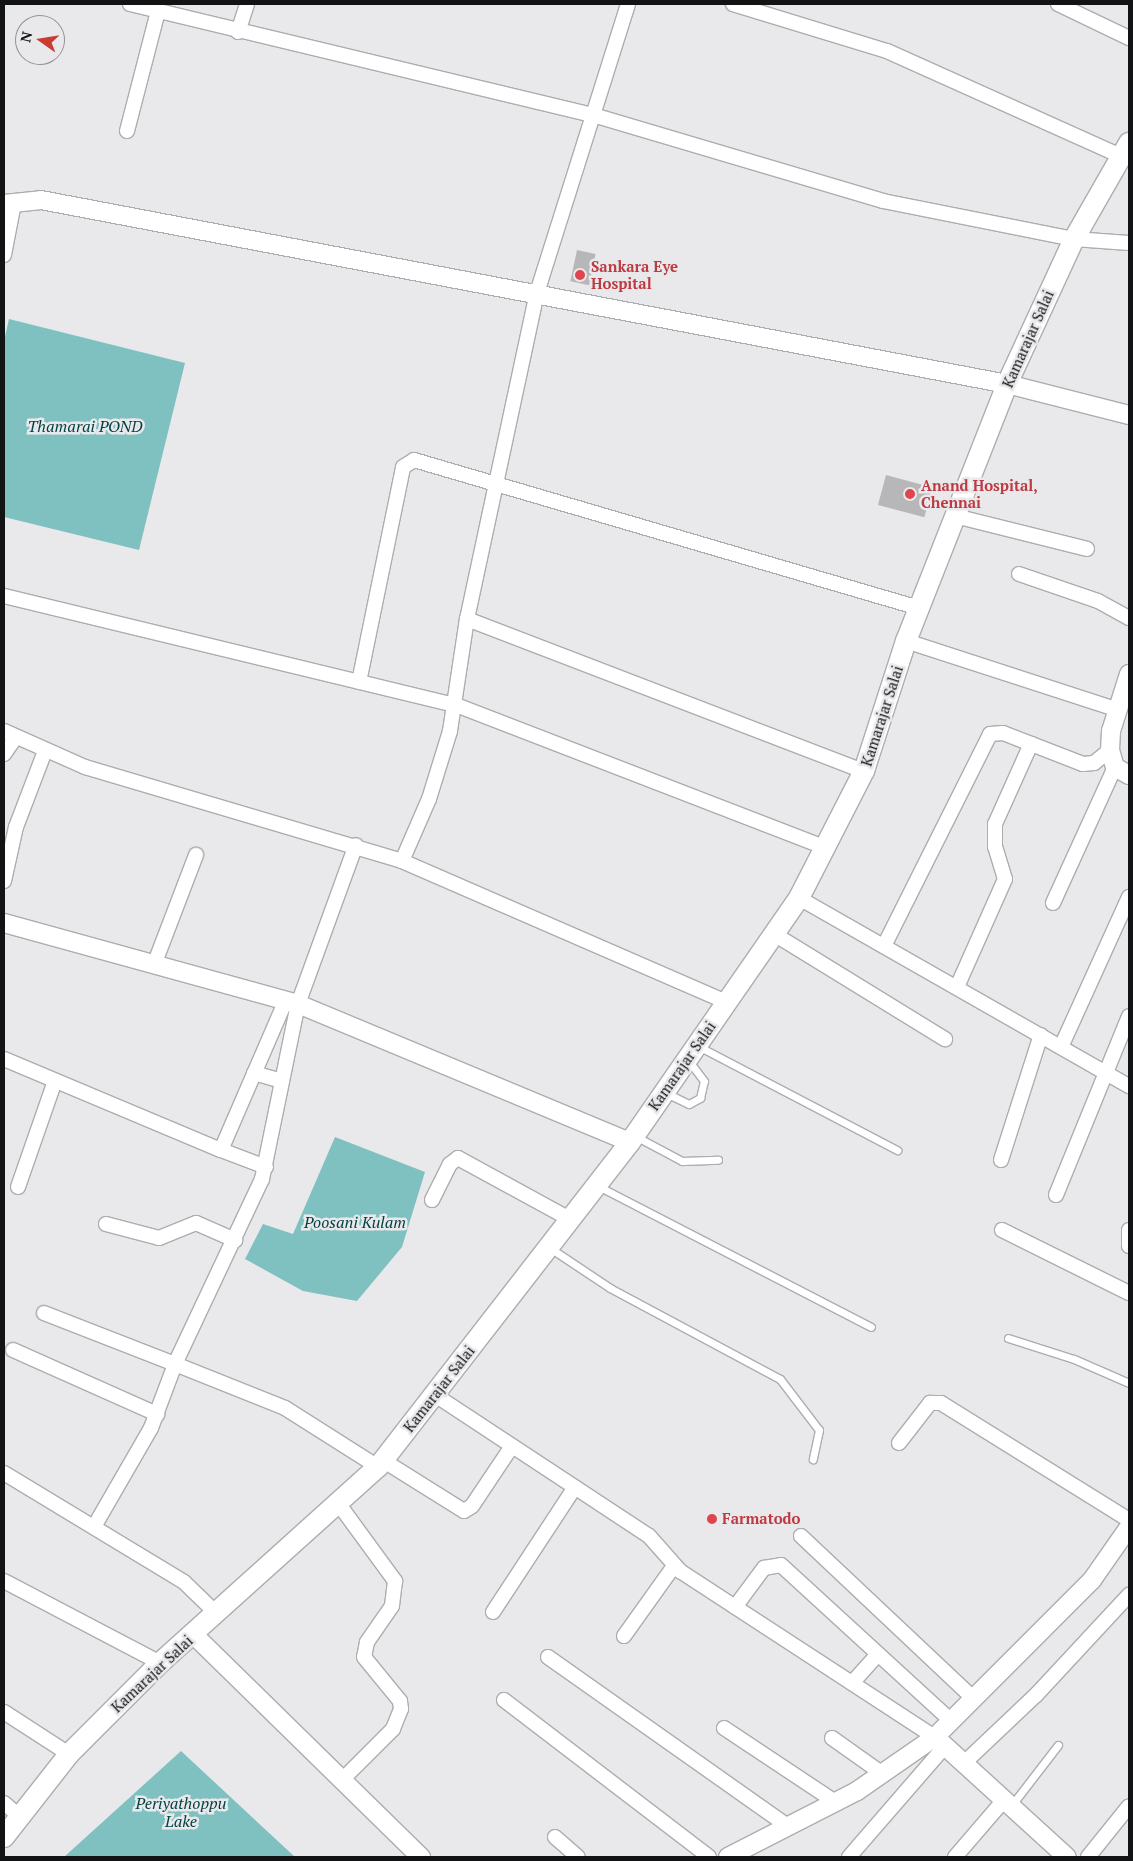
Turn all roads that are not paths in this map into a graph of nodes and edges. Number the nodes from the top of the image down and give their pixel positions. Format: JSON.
{"nodes":[{"id":1,"x":134,"y":4,"type":"edge"},
{"id":2,"x":247,"y":4,"type":"edge"},
{"id":3,"x":628,"y":4,"type":"edge"},
{"id":4,"x":733,"y":4,"type":"edge"},
{"id":5,"x":1058,"y":4,"type":"edge"},
{"id":6,"x":1078,"y":8,"type":"edge"},
{"id":7,"x":158,"y":11,"type":"junction"},
{"id":8,"x":238,"y":32,"type":"junction"},
{"id":9,"x":1129,"y":38,"type":"edge"},
{"id":10,"x":593,"y":115,"type":"junction"},
{"id":11,"x":127,"y":131,"type":"dead end"},
{"id":12,"x":1125,"y":149,"type":"edge"},
{"id":13,"x":9,"y":204,"type":"edge"},
{"id":14,"x":1074,"y":239,"type":"junction"},
{"id":15,"x":1129,"y":242,"type":"edge"},
{"id":16,"x":4,"y":255,"type":"edge"},
{"id":17,"x":536,"y":296,"type":"junction"},
{"id":18,"x":1007,"y":384,"type":"junction"},
{"id":19,"x":1129,"y":414,"type":"edge"},
{"id":20,"x":495,"y":481,"type":"junction"},
{"id":21,"x":956,"y":516,"type":"junction"},
{"id":22,"x":1087,"y":549,"type":"dead end"},
{"id":23,"x":1019,"y":574,"type":"dead end"},
{"id":24,"x":4,"y":596,"type":"edge"},
{"id":25,"x":919,"y":608,"type":"junction"},
{"id":26,"x":1129,"y":618,"type":"edge"},
{"id":27,"x":467,"y":620,"type":"junction"},
{"id":28,"x":906,"y":641,"type":"junction"},
{"id":29,"x":1129,"y":674,"type":"edge"},
{"id":30,"x":359,"y":682,"type":"junction"},
{"id":31,"x":456,"y":705,"type":"junction"},
{"id":32,"x":1118,"y":710,"type":"junction"},
{"id":33,"x":10,"y":734,"type":"edge"},
{"id":34,"x":1031,"y":744,"type":"junction"},
{"id":35,"x":45,"y":751,"type":"junction"},
{"id":36,"x":4,"y":754,"type":"edge"},
{"id":37,"x":1118,"y":764,"type":"edge"},
{"id":38,"x":864,"y":771,"type":"junction"},
{"id":39,"x":356,"y":846,"type":"junction"},
{"id":40,"x":826,"y":848,"type":"junction"},
{"id":41,"x":196,"y":855,"type":"dead end"},
{"id":42,"x":402,"y":861,"type":"junction"},
{"id":43,"x":4,"y":882,"type":"edge"},
{"id":44,"x":1129,"y":897,"type":"edge"},
{"id":45,"x":799,"y":898,"type":"junction"},
{"id":46,"x":1054,"y":903,"type":"dead end"},
{"id":47,"x":4,"y":923,"type":"edge"},
{"id":48,"x":774,"y":934,"type":"junction"},
{"id":49,"x":884,"y":946,"type":"junction"},
{"id":50,"x":154,"y":964,"type":"junction"},
{"id":51,"x":957,"y":987,"type":"junction"},
{"id":52,"x":292,"y":1002,"type":"junction"},
{"id":53,"x":727,"y":1002,"type":"junction"},
{"id":54,"x":1129,"y":1016,"type":"edge"},
{"id":55,"x":1041,"y":1035,"type":"junction"},
{"id":56,"x":945,"y":1039,"type":"dead end"},
{"id":57,"x":1061,"y":1047,"type":"junction"},
{"id":58,"x":692,"y":1052,"type":"junction"},
{"id":59,"x":4,"y":1059,"type":"edge"},
{"id":60,"x":254,"y":1073,"type":"junction"},
{"id":61,"x":1107,"y":1073,"type":"junction"},
{"id":62,"x":55,"y":1081,"type":"junction"},
{"id":63,"x":282,"y":1081,"type":"junction"},
{"id":64,"x":1129,"y":1086,"type":"edge"},
{"id":65,"x":665,"y":1092,"type":"junction"},
{"id":66,"x":632,"y":1139,"type":"junction"},
{"id":67,"x":221,"y":1150,"type":"junction"},
{"id":68,"x":897,"y":1150,"type":"dead end"},
{"id":69,"x":718,"y":1160,"type":"dead end"},
{"id":70,"x":1001,"y":1160,"type":"dead end"},
{"id":71,"x":266,"y":1167,"type":"junction"},
{"id":72,"x":596,"y":1185,"type":"junction"},
{"id":73,"x":18,"y":1187,"type":"dead end"},
{"id":74,"x":1056,"y":1195,"type":"dead end"},
{"id":75,"x":432,"y":1200,"type":"dead end"},
{"id":76,"x":570,"y":1219,"type":"junction"},
{"id":77,"x":106,"y":1224,"type":"dead end"},
{"id":78,"x":1002,"y":1230,"type":"dead end"},
{"id":79,"x":1129,"y":1230,"type":"edge"},
{"id":80,"x":235,"y":1240,"type":"junction"},
{"id":81,"x":1129,"y":1246,"type":"edge"},
{"id":82,"x":548,"y":1247,"type":"junction"},
{"id":83,"x":1129,"y":1293,"type":"edge"},
{"id":84,"x":44,"y":1313,"type":"dead end"},
{"id":85,"x":871,"y":1327,"type":"dead end"},
{"id":86,"x":1008,"y":1338,"type":"dead end"},
{"id":87,"x":13,"y":1350,"type":"dead end"},
{"id":88,"x":175,"y":1364,"type":"junction"},
{"id":89,"x":1129,"y":1383,"type":"edge"},
{"id":90,"x":435,"y":1394,"type":"junction"},
{"id":91,"x":157,"y":1414,"type":"junction"},
{"id":92,"x":899,"y":1443,"type":"dead end"},
{"id":93,"x":512,"y":1446,"type":"junction"},
{"id":94,"x":813,"y":1459,"type":"dead end"},
{"id":95,"x":381,"y":1464,"type":"junction"},
{"id":96,"x":4,"y":1473,"type":"edge"},
{"id":97,"x":575,"y":1487,"type":"junction"},
{"id":98,"x":338,"y":1503,"type":"junction"},
{"id":99,"x":1129,"y":1520,"type":"edge"},
{"id":100,"x":95,"y":1526,"type":"junction"},
{"id":101,"x":1129,"y":1527,"type":"edge"},
{"id":102,"x":801,"y":1536,"type":"dead end"},
{"id":103,"x":674,"y":1566,"type":"junction"},
{"id":104,"x":4,"y":1580,"type":"edge"},
{"id":105,"x":1129,"y":1595,"type":"edge"},
{"id":106,"x":735,"y":1607,"type":"junction"},
{"id":107,"x":493,"y":1612,"type":"dead end"},
{"id":108,"x":218,"y":1615,"type":"junction"},
{"id":109,"x":194,"y":1635,"type":"junction"},
{"id":110,"x":624,"y":1636,"type":"dead end"},
{"id":111,"x":877,"y":1654,"type":"junction"},
{"id":112,"x":548,"y":1657,"type":"dead end"},
{"id":113,"x":160,"y":1663,"type":"junction"},
{"id":114,"x":852,"y":1683,"type":"junction"},
{"id":115,"x":972,"y":1697,"type":"junction"},
{"id":116,"x":504,"y":1700,"type":"dead end"},
{"id":117,"x":4,"y":1712,"type":"edge"},
{"id":118,"x":950,"y":1720,"type":"junction"},
{"id":119,"x":724,"y":1728,"type":"dead end"},
{"id":120,"x":832,"y":1738,"type":"dead end"},
{"id":121,"x":940,"y":1741,"type":"junction"},
{"id":122,"x":1058,"y":1745,"type":"dead end"},
{"id":123,"x":69,"y":1754,"type":"junction"},
{"id":124,"x":964,"y":1763,"type":"junction"},
{"id":125,"x":880,"y":1772,"type":"junction"},
{"id":126,"x":342,"y":1780,"type":"junction"},
{"id":127,"x":4,"y":1803,"type":"edge"},
{"id":128,"x":837,"y":1803,"type":"junction"},
{"id":129,"x":1008,"y":1803,"type":"junction"},
{"id":130,"x":1129,"y":1806,"type":"edge"},
{"id":131,"x":20,"y":1818,"type":"junction"},
{"id":132,"x":788,"y":1826,"type":"junction"},
{"id":133,"x":4,"y":1837,"type":"edge"},
{"id":134,"x":554,"y":1837,"type":"dead end"},
{"id":135,"x":421,"y":1857,"type":"edge"},
{"id":136,"x":578,"y":1857,"type":"edge"},
{"id":137,"x":709,"y":1857,"type":"edge"},
{"id":138,"x":728,"y":1857,"type":"edge"},
{"id":139,"x":849,"y":1857,"type":"edge"},
{"id":140,"x":954,"y":1857,"type":"edge"},
{"id":141,"x":1065,"y":1857,"type":"edge"},
{"id":142,"x":1088,"y":1857,"type":"edge"}],
"edges":[{"from":1,"to":7,"type":"street"},
{"from":2,"to":8,"type":"street"},
{"from":3,"to":10,"type":"street"},
{"from":4,"to":12,"type":"street"},
{"from":5,"to":6,"type":"street"},
{"from":6,"to":9,"type":"street"},
{"from":7,"to":8,"type":"street"},
{"from":7,"to":11,"type":"street"},
{"from":8,"to":10,"type":"street"},
{"from":10,"to":14,"type":"street"},
{"from":10,"to":17,"type":"street"},
{"from":12,"to":14,"type":"main road","name":"Kamarajar Salai"},
{"from":13,"to":16,"type":"street"},
{"from":13,"to":17,"type":"street"},
{"from":14,"to":15,"type":"street"},
{"from":14,"to":18,"type":"main road","name":"Kamarajar Salai"},
{"from":17,"to":18,"type":"street"},
{"from":17,"to":20,"type":"street"},
{"from":18,"to":19,"type":"street"},
{"from":18,"to":21,"type":"main road","name":"Kamarajar Salai"},
{"from":20,"to":25,"type":"street"},
{"from":20,"to":27,"type":"street"},
{"from":20,"to":30,"type":"street"},
{"from":21,"to":22,"type":"street"},
{"from":21,"to":25,"type":"main road","name":"Kamarajar Salai"},
{"from":23,"to":26,"type":"street"},
{"from":24,"to":30,"type":"street"},
{"from":25,"to":28,"type":"main road","name":"Kamarajar Salai"},
{"from":27,"to":31,"type":"street"},
{"from":27,"to":38,"type":"street"},
{"from":28,"to":32,"type":"street"},
{"from":28,"to":38,"type":"main road","name":"Kamarajar Salai"},
{"from":29,"to":32,"type":"street"},
{"from":30,"to":31,"type":"street"},
{"from":31,"to":40,"type":"street"},
{"from":31,"to":42,"type":"street"},
{"from":32,"to":37,"type":"street"},
{"from":33,"to":35,"type":"street"},
{"from":33,"to":36,"type":"street"},
{"from":34,"to":37,"type":"street"},
{"from":34,"to":49,"type":"street"},
{"from":34,"to":51,"type":"street"},
{"from":35,"to":39,"type":"street"},
{"from":35,"to":43,"type":"street"},
{"from":37,"to":46,"type":"street"},
{"from":38,"to":40,"type":"main road","name":"Kamarajar Salai"},
{"from":39,"to":42,"type":"street"},
{"from":39,"to":52,"type":"street"},
{"from":40,"to":45,"type":"main road","name":"Kamarajar Salai"},
{"from":41,"to":50,"type":"street"},
{"from":42,"to":53,"type":"street"},
{"from":44,"to":57,"type":"street"},
{"from":45,"to":48,"type":"main road","name":"Kamarajar Salai"},
{"from":45,"to":49,"type":"street"},
{"from":47,"to":50,"type":"street"},
{"from":48,"to":53,"type":"main road","name":"Kamarajar Salai"},
{"from":48,"to":56,"type":"street"},
{"from":49,"to":51,"type":"street"},
{"from":50,"to":52,"type":"street"},
{"from":51,"to":55,"type":"street"},
{"from":52,"to":60,"type":"street"},
{"from":52,"to":63,"type":"street"},
{"from":52,"to":66,"type":"street"},
{"from":53,"to":58,"type":"main road","name":"Kamarajar Salai"},
{"from":54,"to":61,"type":"street"},
{"from":55,"to":57,"type":"street"},
{"from":55,"to":70,"type":"street"},
{"from":57,"to":61,"type":"street"},
{"from":58,"to":65,"type":"main road","name":"Kamarajar Salai"},
{"from":58,"to":65,"type":"lane"},
{"from":58,"to":68,"type":"lane"},
{"from":59,"to":62,"type":"street"},
{"from":60,"to":63,"type":"street"},
{"from":60,"to":67,"type":"street"},
{"from":61,"to":64,"type":"street"},
{"from":61,"to":74,"type":"street"},
{"from":62,"to":67,"type":"street"},
{"from":62,"to":73,"type":"street"},
{"from":63,"to":71,"type":"street"},
{"from":65,"to":66,"type":"main road","name":"Kamarajar Salai"},
{"from":66,"to":69,"type":"lane"},
{"from":66,"to":72,"type":"main road","name":"Kamarajar Salai"},
{"from":67,"to":71,"type":"street"},
{"from":71,"to":80,"type":"street"},
{"from":72,"to":76,"type":"main road","name":"Kamarajar Salai"},
{"from":72,"to":85,"type":"lane"},
{"from":75,"to":76,"type":"street"},
{"from":76,"to":82,"type":"main road","name":"Kamarajar Salai"},
{"from":77,"to":80,"type":"street"},
{"from":78,"to":83,"type":"street"},
{"from":79,"to":81,"type":"street"},
{"from":80,"to":88,"type":"street"},
{"from":82,"to":90,"type":"main road","name":"Kamarajar Salai"},
{"from":82,"to":94,"type":"lane"},
{"from":84,"to":88,"type":"street"},
{"from":86,"to":89,"type":"lane"},
{"from":87,"to":91,"type":"street"},
{"from":88,"to":91,"type":"street"},
{"from":88,"to":95,"type":"street"},
{"from":90,"to":93,"type":"street"},
{"from":90,"to":95,"type":"main road","name":"Kamarajar Salai"},
{"from":91,"to":100,"type":"street"},
{"from":92,"to":99,"type":"street"},
{"from":93,"to":95,"type":"street"},
{"from":93,"to":97,"type":"street"},
{"from":95,"to":98,"type":"main road","name":"Kamarajar Salai"},
{"from":96,"to":100,"type":"street"},
{"from":97,"to":103,"type":"street"},
{"from":97,"to":107,"type":"street"},
{"from":98,"to":108,"type":"main road","name":"Kamarajar Salai"},
{"from":98,"to":126,"type":"street"},
{"from":100,"to":108,"type":"street"},
{"from":101,"to":115,"type":"street"},
{"from":102,"to":115,"type":"street"},
{"from":103,"to":106,"type":"street"},
{"from":103,"to":110,"type":"street"},
{"from":104,"to":113,"type":"street"},
{"from":105,"to":124,"type":"street"},
{"from":106,"to":111,"type":"street"},
{"from":106,"to":114,"type":"street"},
{"from":108,"to":109,"type":"main road","name":"Kamarajar Salai"},
{"from":109,"to":113,"type":"main road","name":"Kamarajar Salai"},
{"from":109,"to":126,"type":"street"},
{"from":111,"to":114,"type":"street"},
{"from":111,"to":118,"type":"street"},
{"from":112,"to":132,"type":"street"},
{"from":113,"to":123,"type":"main road","name":"Kamarajar Salai"},
{"from":114,"to":121,"type":"street"},
{"from":115,"to":118,"type":"street"},
{"from":116,"to":137,"type":"street"},
{"from":117,"to":123,"type":"street"},
{"from":118,"to":121,"type":"street"},
{"from":119,"to":128,"type":"street"},
{"from":120,"to":125,"type":"street"},
{"from":121,"to":124,"type":"street"},
{"from":121,"to":125,"type":"street"},
{"from":121,"to":139,"type":"street"},
{"from":122,"to":129,"type":"lane"},
{"from":123,"to":131,"type":"main road","name":"Kamarajar Salai"},
{"from":124,"to":129,"type":"street"},
{"from":125,"to":128,"type":"street"},
{"from":126,"to":135,"type":"street"},
{"from":127,"to":131,"type":"street"},
{"from":128,"to":132,"type":"street"},
{"from":129,"to":140,"type":"street"},
{"from":129,"to":141,"type":"street"},
{"from":130,"to":142,"type":"street"},
{"from":131,"to":133,"type":"main road","name":"Kamarajar Salai"},
{"from":132,"to":138,"type":"street"},
{"from":134,"to":136,"type":"street"}]}
